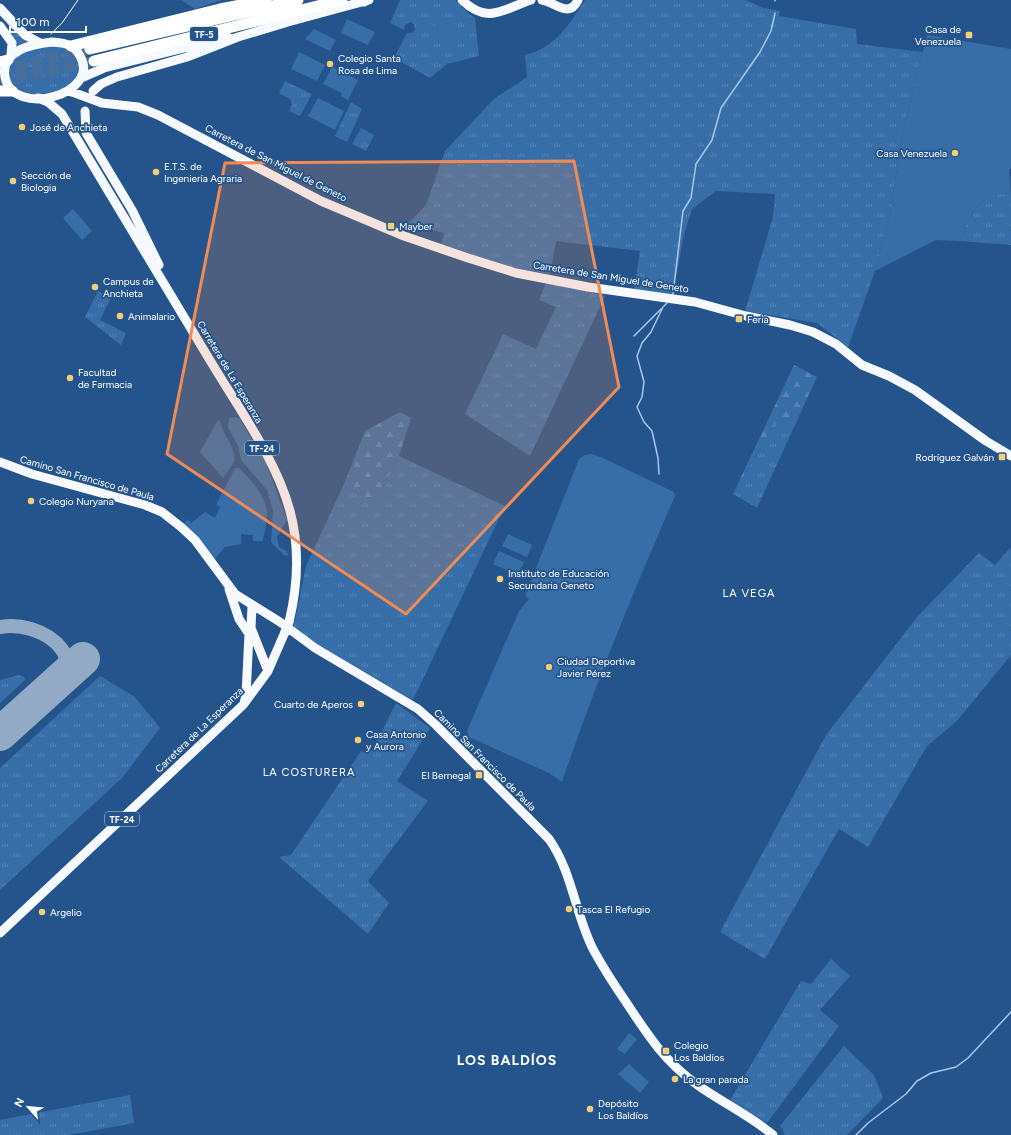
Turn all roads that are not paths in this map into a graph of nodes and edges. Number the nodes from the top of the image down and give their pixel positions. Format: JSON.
{"nodes":[{"id":1,"x":268,"y":0,"type":"edge"},
{"id":2,"x":298,"y":0,"type":"edge"},
{"id":3,"x":342,"y":0,"type":"edge"},
{"id":4,"x":366,"y":0,"type":"edge"},
{"id":5,"x":462,"y":0,"type":"edge"},
{"id":6,"x":469,"y":0,"type":"edge"},
{"id":7,"x":532,"y":0,"type":"edge"},
{"id":8,"x":542,"y":0,"type":"edge"},
{"id":9,"x":578,"y":0,"type":"edge"},
{"id":10,"x":523,"y":2,"type":"edge"},
{"id":11,"x":553,"y":2,"type":"edge"},
{"id":12,"x":0,"y":8,"type":"edge"},
{"id":13,"x":314,"y":8,"type":"junction"},
{"id":14,"x":327,"y":11,"type":"junction"},
{"id":15,"x":477,"y":11,"type":"junction"},
{"id":16,"x":288,"y":22,"type":"junction"},
{"id":17,"x":0,"y":26,"type":"edge"},
{"id":18,"x":40,"y":43,"type":"junction"},
{"id":19,"x":71,"y":46,"type":"junction"},
{"id":20,"x":90,"y":49,"type":"tunnel mouth"},
{"id":21,"x":6,"y":59,"type":"edge"},
{"id":22,"x":94,"y":61,"type":"tunnel mouth"},
{"id":23,"x":80,"y":80,"type":"junction"},
{"id":24,"x":0,"y":91,"type":"edge"},
{"id":25,"x":12,"y":91,"type":"junction"},
{"id":26,"x":93,"y":91,"type":"dead end"},
{"id":27,"x":66,"y":92,"type":"junction"},
{"id":28,"x":85,"y":96,"type":"junction"},
{"id":29,"x":38,"y":98,"type":"junction"},
{"id":30,"x":85,"y":111,"type":"dead end"},
{"id":31,"x":62,"y":114,"type":"junction"},
{"id":32,"x":169,"y":292,"type":"junction"},
{"id":33,"x":1011,"y":456,"type":"edge"},
{"id":34,"x":0,"y":462,"type":"edge"},
{"id":35,"x":228,"y":586,"type":"junction"},
{"id":36,"x":250,"y":604,"type":"junction"},
{"id":37,"x":266,"y":614,"type":"junction"},
{"id":38,"x":238,"y":616,"type":"junction"},
{"id":39,"x":250,"y":622,"type":"junction"},
{"id":40,"x":280,"y":645,"type":"junction"},
{"id":41,"x":259,"y":647,"type":"junction"},
{"id":42,"x":248,"y":670,"type":"junction"},
{"id":43,"x":266,"y":675,"type":"junction"},
{"id":44,"x":243,"y":705,"type":"junction"},
{"id":45,"x":0,"y":932,"type":"edge"},
{"id":46,"x":772,"y":1135,"type":"edge"}],
"edges":[{"from":1,"to":19,"type":"highway"},
{"from":2,"to":20,"type":"highway","number":"TF-5"},
{"from":3,"to":13,"type":"highway","number":"TF-5"},
{"from":4,"to":14,"type":"main road"},
{"from":5,"to":15,"type":"main road"},
{"from":6,"to":15,"type":"main road"},
{"from":7,"to":10,"type":"main road"},
{"from":8,"to":11,"type":"main road"},
{"from":9,"to":11,"type":"main road"},
{"from":10,"to":15,"type":"main road"},
{"from":12,"to":18,"type":"main road"},
{"from":13,"to":14,"type":"highway"},
{"from":13,"to":22,"type":"highway","number":"TF-5"},
{"from":14,"to":16,"type":"main road"},
{"from":16,"to":23,"type":"main road"},
{"from":16,"to":26,"type":"main road"},
{"from":17,"to":21,"type":"main road"},
{"from":18,"to":19,"type":"main road"},
{"from":18,"to":21,"type":"main road"},
{"from":19,"to":23,"type":"main road"},
{"from":21,"to":25,"type":"main road"},
{"from":23,"to":27,"type":"main road"},
{"from":23,"to":28,"type":"main road"},
{"from":24,"to":25,"type":"highway"},
{"from":25,"to":29,"type":"main road"},
{"from":27,"to":28,"type":"main road","name":"Carretera de San Miguel de Geneto"},
{"from":27,"to":29,"type":"main road"},
{"from":27,"to":31,"type":"main road"},
{"from":28,"to":33,"type":"main road","name":"Carretera de San Miguel de Geneto"},
{"from":29,"to":31,"type":"main road","name":"Carretera de La Esperanza","number":"TF-24"},
{"from":30,"to":32,"type":"main road"},
{"from":31,"to":32,"type":"main road","name":"Carretera de La Esperanza","number":"TF-24"},
{"from":32,"to":40,"type":"main road","name":"Carretera de La Esperanza","number":"TF-24","bridge":true},
{"from":34,"to":35,"type":"main road","name":"Camino San Francisco de Paula"},
{"from":35,"to":36,"type":"main road","name":"Camino San Francisco de Paula"},
{"from":35,"to":38,"type":"main road"},
{"from":36,"to":37,"type":"main road","name":"Camino San Francisco de Paula"},
{"from":36,"to":38,"type":"main road"},
{"from":36,"to":39,"type":"main road"},
{"from":37,"to":39,"type":"main road"},
{"from":37,"to":46,"type":"main road","name":"Camino San Francisco de Paula"},
{"from":38,"to":42,"type":"main road"},
{"from":39,"to":41,"type":"main road"},
{"from":40,"to":41,"type":"main road"},
{"from":40,"to":43,"type":"main road","name":"Carretera de La Esperanza","number":"TF-24"},
{"from":41,"to":43,"type":"main road"},
{"from":42,"to":43,"type":"main road"},
{"from":42,"to":44,"type":"main road"},
{"from":43,"to":44,"type":"main road","name":"Carretera de La Esperanza","number":"TF-24"},
{"from":44,"to":45,"type":"main road","name":"Carretera de La Esperanza","number":"TF-24"}]}
